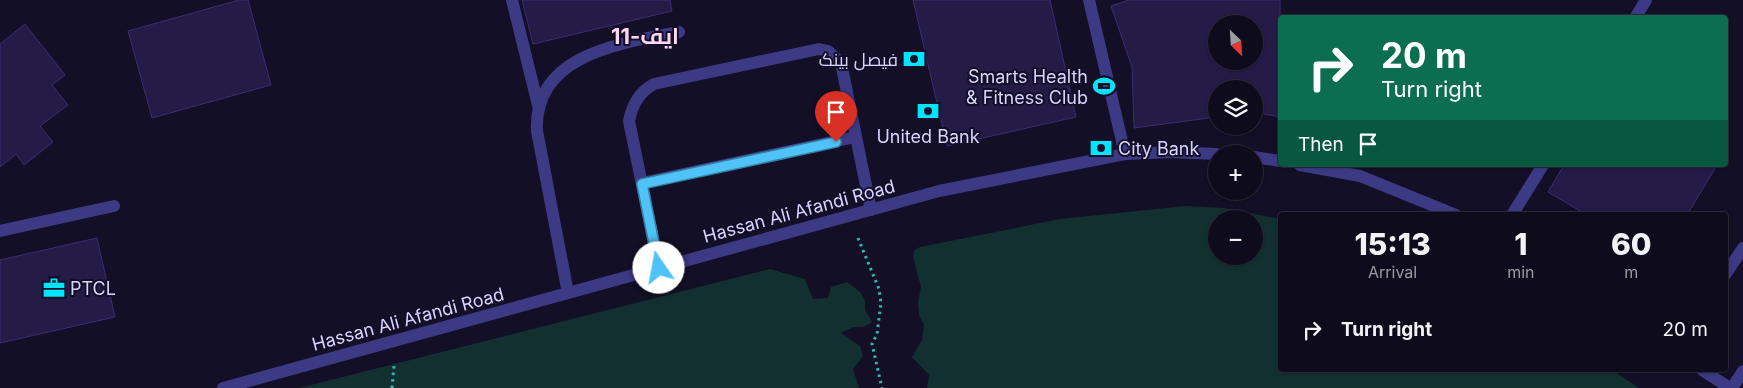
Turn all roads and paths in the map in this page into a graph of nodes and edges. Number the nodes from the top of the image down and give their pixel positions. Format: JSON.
{"nodes":[{"id":1,"x":512,"y":0,"type":"edge"},
{"id":2,"x":1089,"y":0,"type":"edge"},
{"id":3,"x":1646,"y":0,"type":"edge"},
{"id":4,"x":1637,"y":15,"type":"edge"},
{"id":5,"x":679,"y":32,"type":"dead end"},
{"id":6,"x":539,"y":108,"type":"junction"},
{"id":7,"x":855,"y":137,"type":"junction"},
{"id":8,"x":1125,"y":154,"type":"junction"},
{"id":9,"x":1208,"y":154,"type":"edge"},
{"id":10,"x":1263,"y":158,"type":"edge"},
{"id":11,"x":1278,"y":161,"type":"edge"},
{"id":12,"x":1311,"y":167,"type":"edge"},
{"id":13,"x":1542,"y":167,"type":"edge"},
{"id":14,"x":642,"y":184,"type":"junction"},
{"id":15,"x":114,"y":206,"type":"dead end"},
{"id":16,"x":871,"y":210,"type":"junction"},
{"id":17,"x":1449,"y":212,"type":"edge"},
{"id":18,"x":1514,"y":212,"type":"edge"},
{"id":19,"x":849,"y":215,"type":"junction"},
{"id":20,"x":0,"y":231,"type":"edge"},
{"id":21,"x":1743,"y":248,"type":"edge"},
{"id":22,"x":659,"y":268,"type":"junction"},
{"id":23,"x":1728,"y":270,"type":"edge"},
{"id":24,"x":568,"y":293,"type":"junction"},
{"id":25,"x":1743,"y":371,"type":"edge"},
{"id":26,"x":1705,"y":372,"type":"edge"},
{"id":27,"x":223,"y":388,"type":"edge"},
{"id":28,"x":882,"y":388,"type":"edge"},
{"id":29,"x":1731,"y":388,"type":"edge"}],
"edges":[{"from":1,"to":6,"type":"street"},
{"from":2,"to":8,"type":"street"},
{"from":3,"to":4,"type":"street"},
{"from":5,"to":6,"type":"street"},
{"from":6,"to":24,"type":"street"},
{"from":7,"to":14,"type":"street"},
{"from":7,"to":14,"type":"street"},
{"from":7,"to":16,"type":"street"},
{"from":8,"to":9,"type":"street","name":"Hassan Ali Afandi Road"},
{"from":8,"to":16,"type":"street","name":"Hassan Ali Afandi Road"},
{"from":10,"to":11,"type":"street"},
{"from":12,"to":17,"type":"street"},
{"from":13,"to":18,"type":"street"},
{"from":14,"to":22,"type":"street"},
{"from":15,"to":20,"type":"street"},
{"from":16,"to":19,"type":"street","name":"Hassan Ali Afandi Road"},
{"from":19,"to":22,"type":"street","name":"Hassan Ali Afandi Road"},
{"from":19,"to":28,"type":"path"},
{"from":21,"to":23,"type":"street"},
{"from":22,"to":24,"type":"street","name":"Hassan Ali Afandi Road"},
{"from":24,"to":27,"type":"street","name":"Hassan Ali Afandi Road"},
{"from":25,"to":29,"type":"street"},
{"from":26,"to":29,"type":"street"}]}
